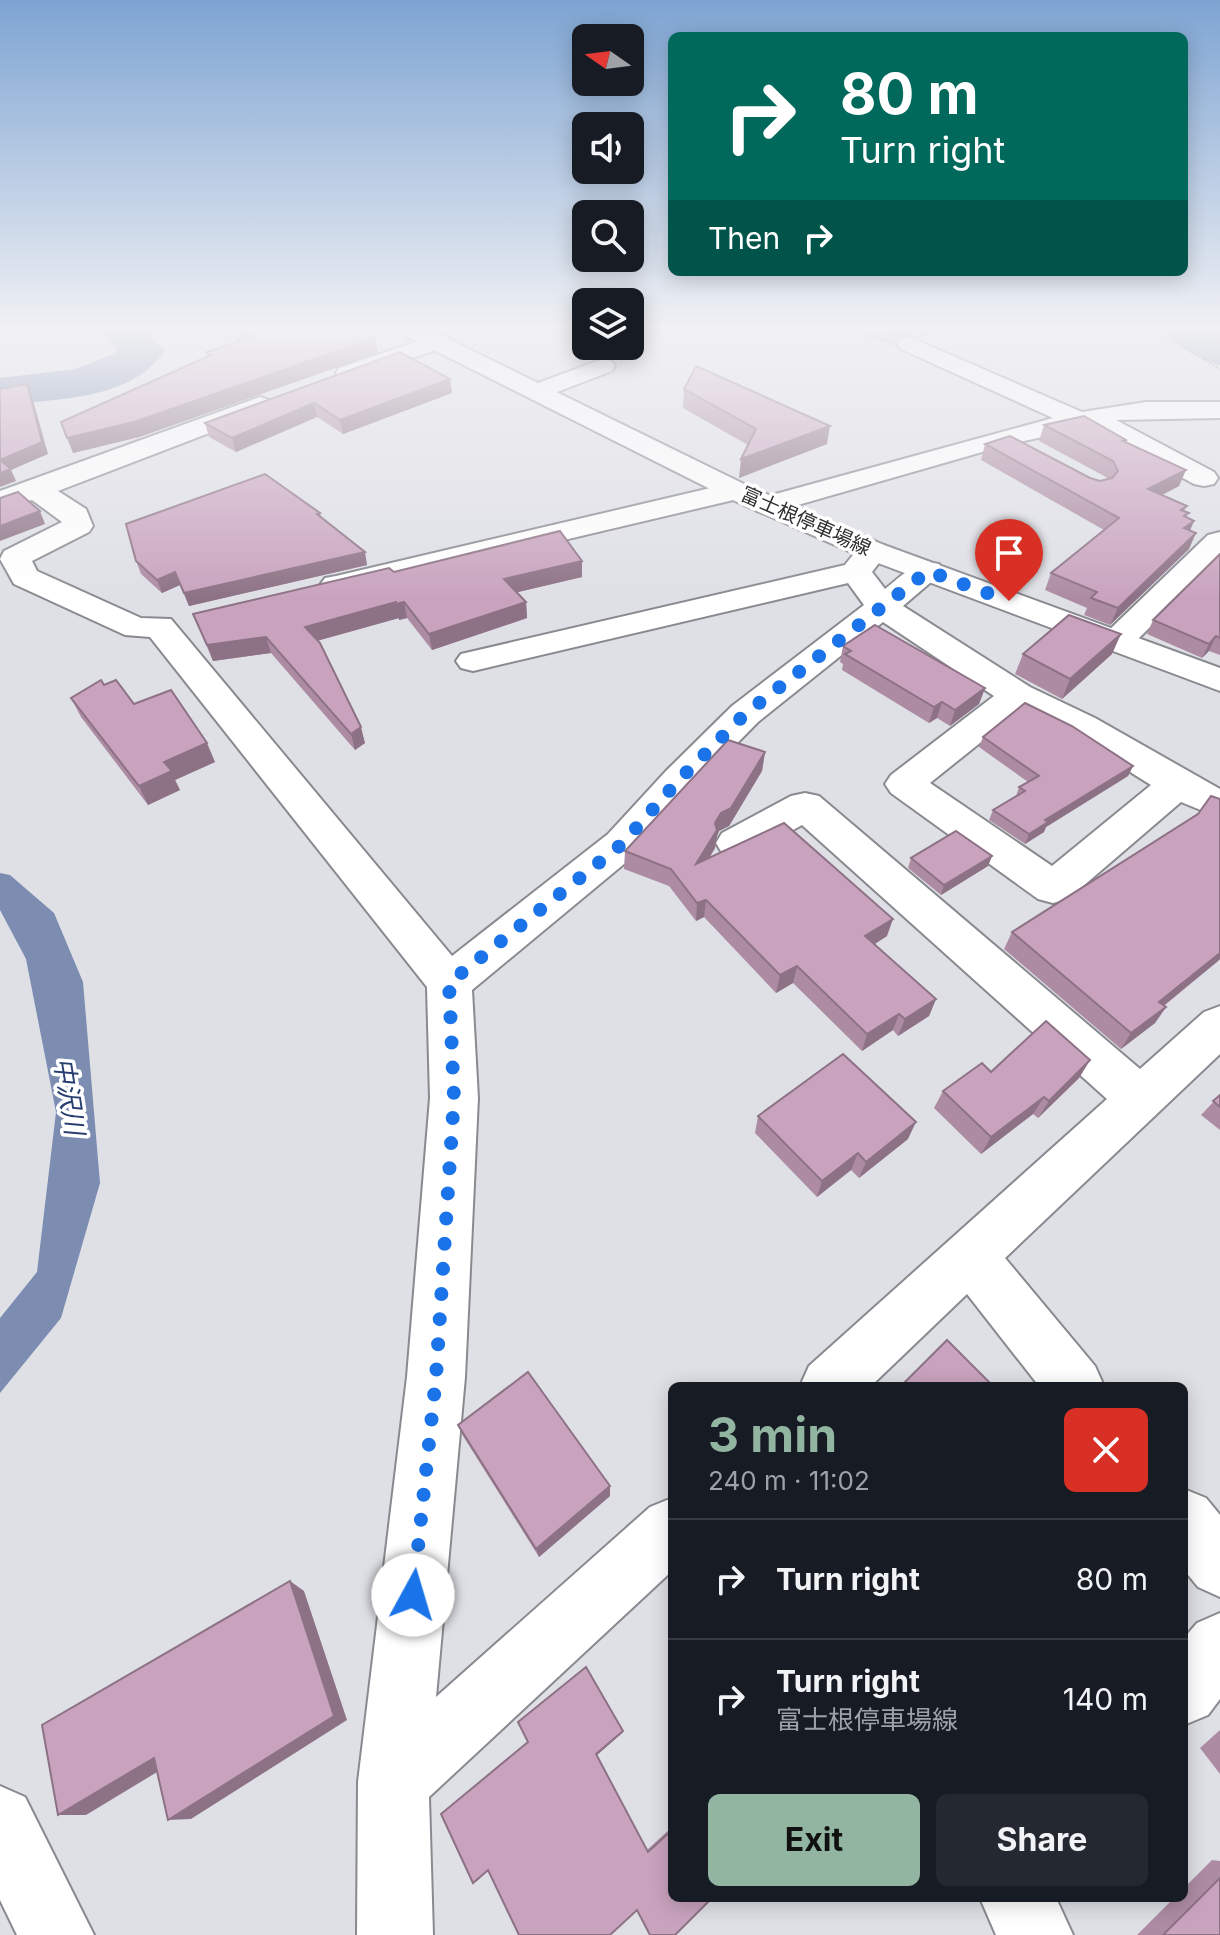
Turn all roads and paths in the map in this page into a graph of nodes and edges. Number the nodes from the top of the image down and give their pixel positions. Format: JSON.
{"nodes":[{"id":1,"x":226,"y":417,"type":"edge"},
{"id":2,"x":591,"y":417,"type":"edge"},
{"id":3,"x":1082,"y":417,"type":"edge"},
{"id":4,"x":1097,"y":417,"type":"edge"},
{"id":5,"x":1086,"y":419,"type":"junction"},
{"id":6,"x":1007,"y":438,"type":"junction"},
{"id":7,"x":1045,"y":458,"type":"edge"},
{"id":8,"x":1204,"y":478,"type":"dead end"},
{"id":9,"x":36,"y":490,"type":"junction"},
{"id":10,"x":736,"y":491,"type":"junction"},
{"id":11,"x":0,"y":500,"type":"edge"},
{"id":12,"x":767,"y":505,"type":"junction"},
{"id":13,"x":1219,"y":541,"type":"edge"},
{"id":14,"x":871,"y":577,"type":"junction"},
{"id":15,"x":310,"y":591,"type":"edge"},
{"id":16,"x":1117,"y":641,"type":"junction"},
{"id":17,"x":473,"y":661,"type":"dead end"},
{"id":18,"x":1220,"y":680,"type":"edge"},
{"id":19,"x":1018,"y":695,"type":"junction"},
{"id":20,"x":1177,"y":784,"type":"junction"},
{"id":21,"x":1220,"y":805,"type":"edge"},
{"id":22,"x":736,"y":843,"type":"edge"},
{"id":23,"x":449,"y":983,"type":"junction"},
{"id":24,"x":1220,"y":1025,"type":"edge"},
{"id":25,"x":1142,"y":1100,"type":"junction"},
{"id":26,"x":971,"y":1257,"type":"junction"},
{"id":27,"x":833,"y":1382,"type":"edge"},
{"id":28,"x":1072,"y":1382,"type":"edge"},
{"id":29,"x":1188,"y":1525,"type":"edge"},
{"id":30,"x":668,"y":1533,"type":"edge"},
{"id":31,"x":1220,"y":1565,"type":"edge"},
{"id":32,"x":1220,"y":1646,"type":"edge"},
{"id":33,"x":1188,"y":1686,"type":"edge"},
{"id":34,"x":393,"y":1782,"type":"junction"},
{"id":35,"x":0,"y":1822,"type":"edge"},
{"id":36,"x":1019,"y":1902,"type":"edge"},
{"id":37,"x":56,"y":1935,"type":"edge"},
{"id":38,"x":395,"y":1935,"type":"edge"},
{"id":39,"x":1035,"y":1935,"type":"edge"}],
"edges":[{"from":1,"to":9,"type":"street"},
{"from":2,"to":10,"type":"street","name":"富士根停車場線"},
{"from":3,"to":5,"type":"street"},
{"from":4,"to":5,"type":"street"},
{"from":5,"to":6,"type":"street"},
{"from":5,"to":8,"type":"street"},
{"from":6,"to":7,"type":"street"},
{"from":6,"to":12,"type":"street"},
{"from":9,"to":11,"type":"street"},
{"from":9,"to":23,"type":"street"},
{"from":10,"to":12,"type":"street","name":"富士根停車場線"},
{"from":10,"to":15,"type":"street"},
{"from":12,"to":14,"type":"street","name":"富士根停車場線"},
{"from":13,"to":16,"type":"street"},
{"from":14,"to":16,"type":"street"},
{"from":14,"to":17,"type":"street"},
{"from":14,"to":19,"type":"street","name":"富士根停車場線"},
{"from":14,"to":23,"type":"street"},
{"from":16,"to":18,"type":"street"},
{"from":19,"to":20,"type":"street","name":"富士根停車場線"},
{"from":19,"to":20,"type":"street"},
{"from":20,"to":21,"type":"street","name":"富士根停車場線"},
{"from":22,"to":25,"type":"street"},
{"from":23,"to":34,"type":"street"},
{"from":24,"to":25,"type":"street"},
{"from":25,"to":26,"type":"street"},
{"from":26,"to":27,"type":"street"},
{"from":26,"to":28,"type":"street"},
{"from":29,"to":31,"type":"street"},
{"from":30,"to":34,"type":"street"},
{"from":32,"to":33,"type":"street"},
{"from":34,"to":38,"type":"street"},
{"from":35,"to":37,"type":"street"},
{"from":36,"to":39,"type":"street"}]}
